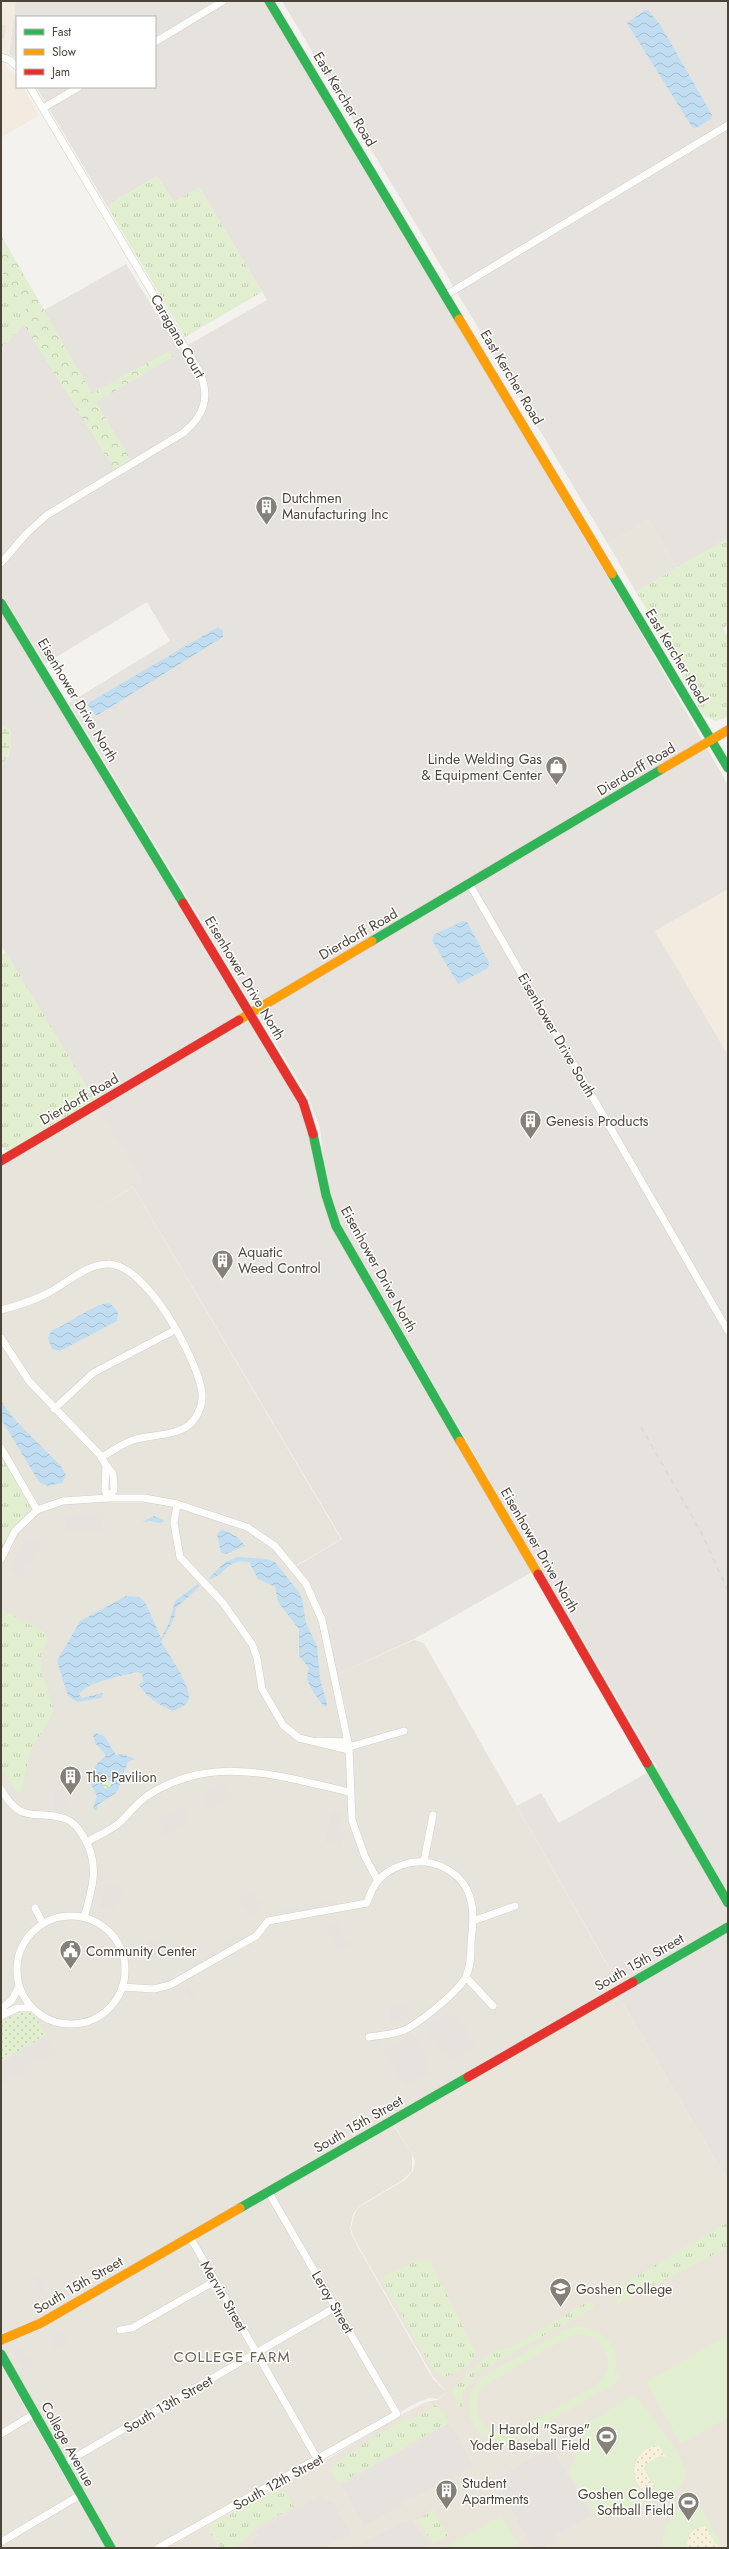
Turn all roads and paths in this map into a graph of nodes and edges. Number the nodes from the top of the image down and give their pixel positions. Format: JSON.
{"nodes":[{"id":1,"x":223,"y":1,"type":"edge"},
{"id":2,"x":269,"y":1,"type":"edge"},
{"id":3,"x":156,"y":41,"type":"edge"},
{"id":4,"x":1,"y":58,"type":"edge"},
{"id":5,"x":16,"y":65,"type":"edge"},
{"id":6,"x":31,"y":88,"type":"edge"},
{"id":7,"x":77,"y":88,"type":"edge"},
{"id":8,"x":43,"y":108,"type":"junction"},
{"id":9,"x":728,"y":125,"type":"edge"},
{"id":10,"x":446,"y":295,"type":"junction"},
{"id":11,"x":1,"y":563,"type":"edge"},
{"id":12,"x":1,"y":603,"type":"edge"},
{"id":13,"x":728,"y":730,"type":"edge"},
{"id":14,"x":711,"y":740,"type":"junction"},
{"id":15,"x":728,"y":768,"type":"edge"},
{"id":16,"x":470,"y":885,"type":"junction"},
{"id":17,"x":250,"y":1013,"type":"junction"},
{"id":18,"x":2,"y":1158,"type":"edge"},
{"id":19,"x":1,"y":1310,"type":"edge"},
{"id":20,"x":175,"y":1330,"type":"junction"},
{"id":21,"x":728,"y":1331,"type":"edge"},
{"id":22,"x":1,"y":1338,"type":"edge"},
{"id":23,"x":54,"y":1409,"type":"junction"},
{"id":24,"x":1,"y":1448,"type":"edge"},
{"id":25,"x":102,"y":1458,"type":"junction"},
{"id":26,"x":108,"y":1498,"type":"junction"},
{"id":27,"x":180,"y":1504,"type":"junction"},
{"id":28,"x":37,"y":1510,"type":"junction"},
{"id":29,"x":1,"y":1559,"type":"edge"},
{"id":30,"x":404,"y":1731,"type":"dead end"},
{"id":31,"x":349,"y":1746,"type":"junction"},
{"id":32,"x":1,"y":1789,"type":"edge"},
{"id":33,"x":349,"y":1792,"type":"junction"},
{"id":34,"x":433,"y":1815,"type":"dead end"},
{"id":35,"x":87,"y":1842,"type":"junction"},
{"id":36,"x":424,"y":1861,"type":"junction"},
{"id":37,"x":377,"y":1879,"type":"junction"},
{"id":38,"x":728,"y":1903,"type":"edge"},
{"id":39,"x":515,"y":1906,"type":"dead end"},
{"id":40,"x":35,"y":1908,"type":"dead end"},
{"id":41,"x":84,"y":1918,"type":"junction"},
{"id":42,"x":473,"y":1921,"type":"junction"},
{"id":43,"x":43,"y":1924,"type":"junction"},
{"id":44,"x":728,"y":1927,"type":"edge"},
{"id":45,"x":466,"y":1977,"type":"junction"},
{"id":46,"x":19,"y":1986,"type":"junction"},
{"id":47,"x":122,"y":1987,"type":"junction"},
{"id":48,"x":493,"y":2006,"type":"dead end"},
{"id":49,"x":1,"y":2008,"type":"edge"},
{"id":50,"x":32,"y":2008,"type":"junction"},
{"id":51,"x":1,"y":2016,"type":"edge"},
{"id":52,"x":369,"y":2037,"type":"dead end"},
{"id":53,"x":268,"y":2191,"type":"junction"},
{"id":54,"x":190,"y":2237,"type":"junction"},
{"id":55,"x":215,"y":2281,"type":"junction"},
{"id":56,"x":336,"y":2307,"type":"junction"},
{"id":57,"x":120,"y":2330,"type":"dead end"},
{"id":58,"x":1,"y":2340,"type":"edge"},
{"id":59,"x":257,"y":2353,"type":"junction"},
{"id":60,"x":1,"y":2354,"type":"edge"},
{"id":61,"x":34,"y":2414,"type":"junction"},
{"id":62,"x":397,"y":2414,"type":"joint"},
{"id":63,"x":1,"y":2434,"type":"edge"},
{"id":64,"x":318,"y":2460,"type":"junction"},
{"id":65,"x":63,"y":2464,"type":"junction"},
{"id":66,"x":80,"y":2495,"type":"junction"},
{"id":67,"x":1,"y":2542,"type":"edge"},
{"id":68,"x":111,"y":2548,"type":"edge"},
{"id":69,"x":158,"y":2548,"type":"edge"}],
"edges":[{"from":1,"to":3,"type":"street"},
{"from":2,"to":10,"type":"street","name":"East Kercher Road"},
{"from":4,"to":5,"type":"street"},
{"from":6,"to":8,"type":"street","name":"Caragana Court"},
{"from":7,"to":8,"type":"street"},
{"from":8,"to":11,"type":"street","name":"Caragana Court"},
{"from":9,"to":10,"type":"street"},
{"from":10,"to":14,"type":"street","name":"East Kercher Road"},
{"from":12,"to":17,"type":"street","name":"Eisenhower Drive North"},
{"from":13,"to":14,"type":"street","name":"Dierdorff Road"},
{"from":14,"to":15,"type":"street","name":"East Kercher Road"},
{"from":14,"to":16,"type":"street","name":"Dierdorff Road"},
{"from":16,"to":17,"type":"street","name":"Dierdorff Road"},
{"from":16,"to":21,"type":"street","name":"Eisenhower Drive South"},
{"from":17,"to":18,"type":"street","name":"Dierdorff Road"},
{"from":17,"to":38,"type":"street","name":"Eisenhower Drive North"},
{"from":19,"to":20,"type":"street"},
{"from":20,"to":23,"type":"street"},
{"from":20,"to":25,"type":"street"},
{"from":22,"to":23,"type":"street"},
{"from":23,"to":25,"type":"street"},
{"from":24,"to":28,"type":"street"},
{"from":25,"to":26,"type":"street"},
{"from":26,"to":27,"type":"street"},
{"from":26,"to":28,"type":"street"},
{"from":27,"to":31,"type":"street"},
{"from":27,"to":31,"type":"street"},
{"from":28,"to":29,"type":"street"},
{"from":30,"to":31,"type":"street"},
{"from":31,"to":33,"type":"street"},
{"from":32,"to":35,"type":"street"},
{"from":33,"to":35,"type":"street"},
{"from":33,"to":37,"type":"street"},
{"from":34,"to":36,"type":"street"},
{"from":35,"to":41,"type":"street"},
{"from":36,"to":37,"type":"street"},
{"from":36,"to":42,"type":"street"},
{"from":37,"to":47,"type":"street"},
{"from":39,"to":42,"type":"street"},
{"from":40,"to":43,"type":"street"},
{"from":41,"to":43,"type":"street"},
{"from":41,"to":47,"type":"street"},
{"from":42,"to":45,"type":"street"},
{"from":43,"to":46,"type":"street"},
{"from":44,"to":53,"type":"street","name":"South 15th Street"},
{"from":45,"to":48,"type":"street"},
{"from":45,"to":52,"type":"street"},
{"from":46,"to":49,"type":"street"},
{"from":46,"to":50,"type":"street"},
{"from":47,"to":50,"type":"street"},
{"from":50,"to":51,"type":"street"},
{"from":53,"to":54,"type":"street","name":"South 15th Street"},
{"from":53,"to":56,"type":"street","name":"Leroy Street"},
{"from":54,"to":55,"type":"street","name":"Mervin Street"},
{"from":54,"to":58,"type":"street","name":"South 15th Street"},
{"from":55,"to":57,"type":"street"},
{"from":55,"to":59,"type":"street","name":"Mervin Street"},
{"from":56,"to":59,"type":"street","name":"South 13th Street"},
{"from":56,"to":62,"type":"street","name":"Leroy Street"},
{"from":59,"to":64,"type":"street","name":"Mervin Street"},
{"from":59,"to":65,"type":"street","name":"South 13th Street"},
{"from":60,"to":61,"type":"street","name":"College Avenue"},
{"from":61,"to":63,"type":"street"},
{"from":61,"to":65,"type":"street","name":"College Avenue"},
{"from":62,"to":64,"type":"street","name":"South 12th Street"},
{"from":64,"to":69,"type":"street","name":"South 12th Street"},
{"from":65,"to":66,"type":"street","name":"College Avenue"},
{"from":66,"to":67,"type":"street"},
{"from":66,"to":68,"type":"street","name":"College Avenue"}]}
